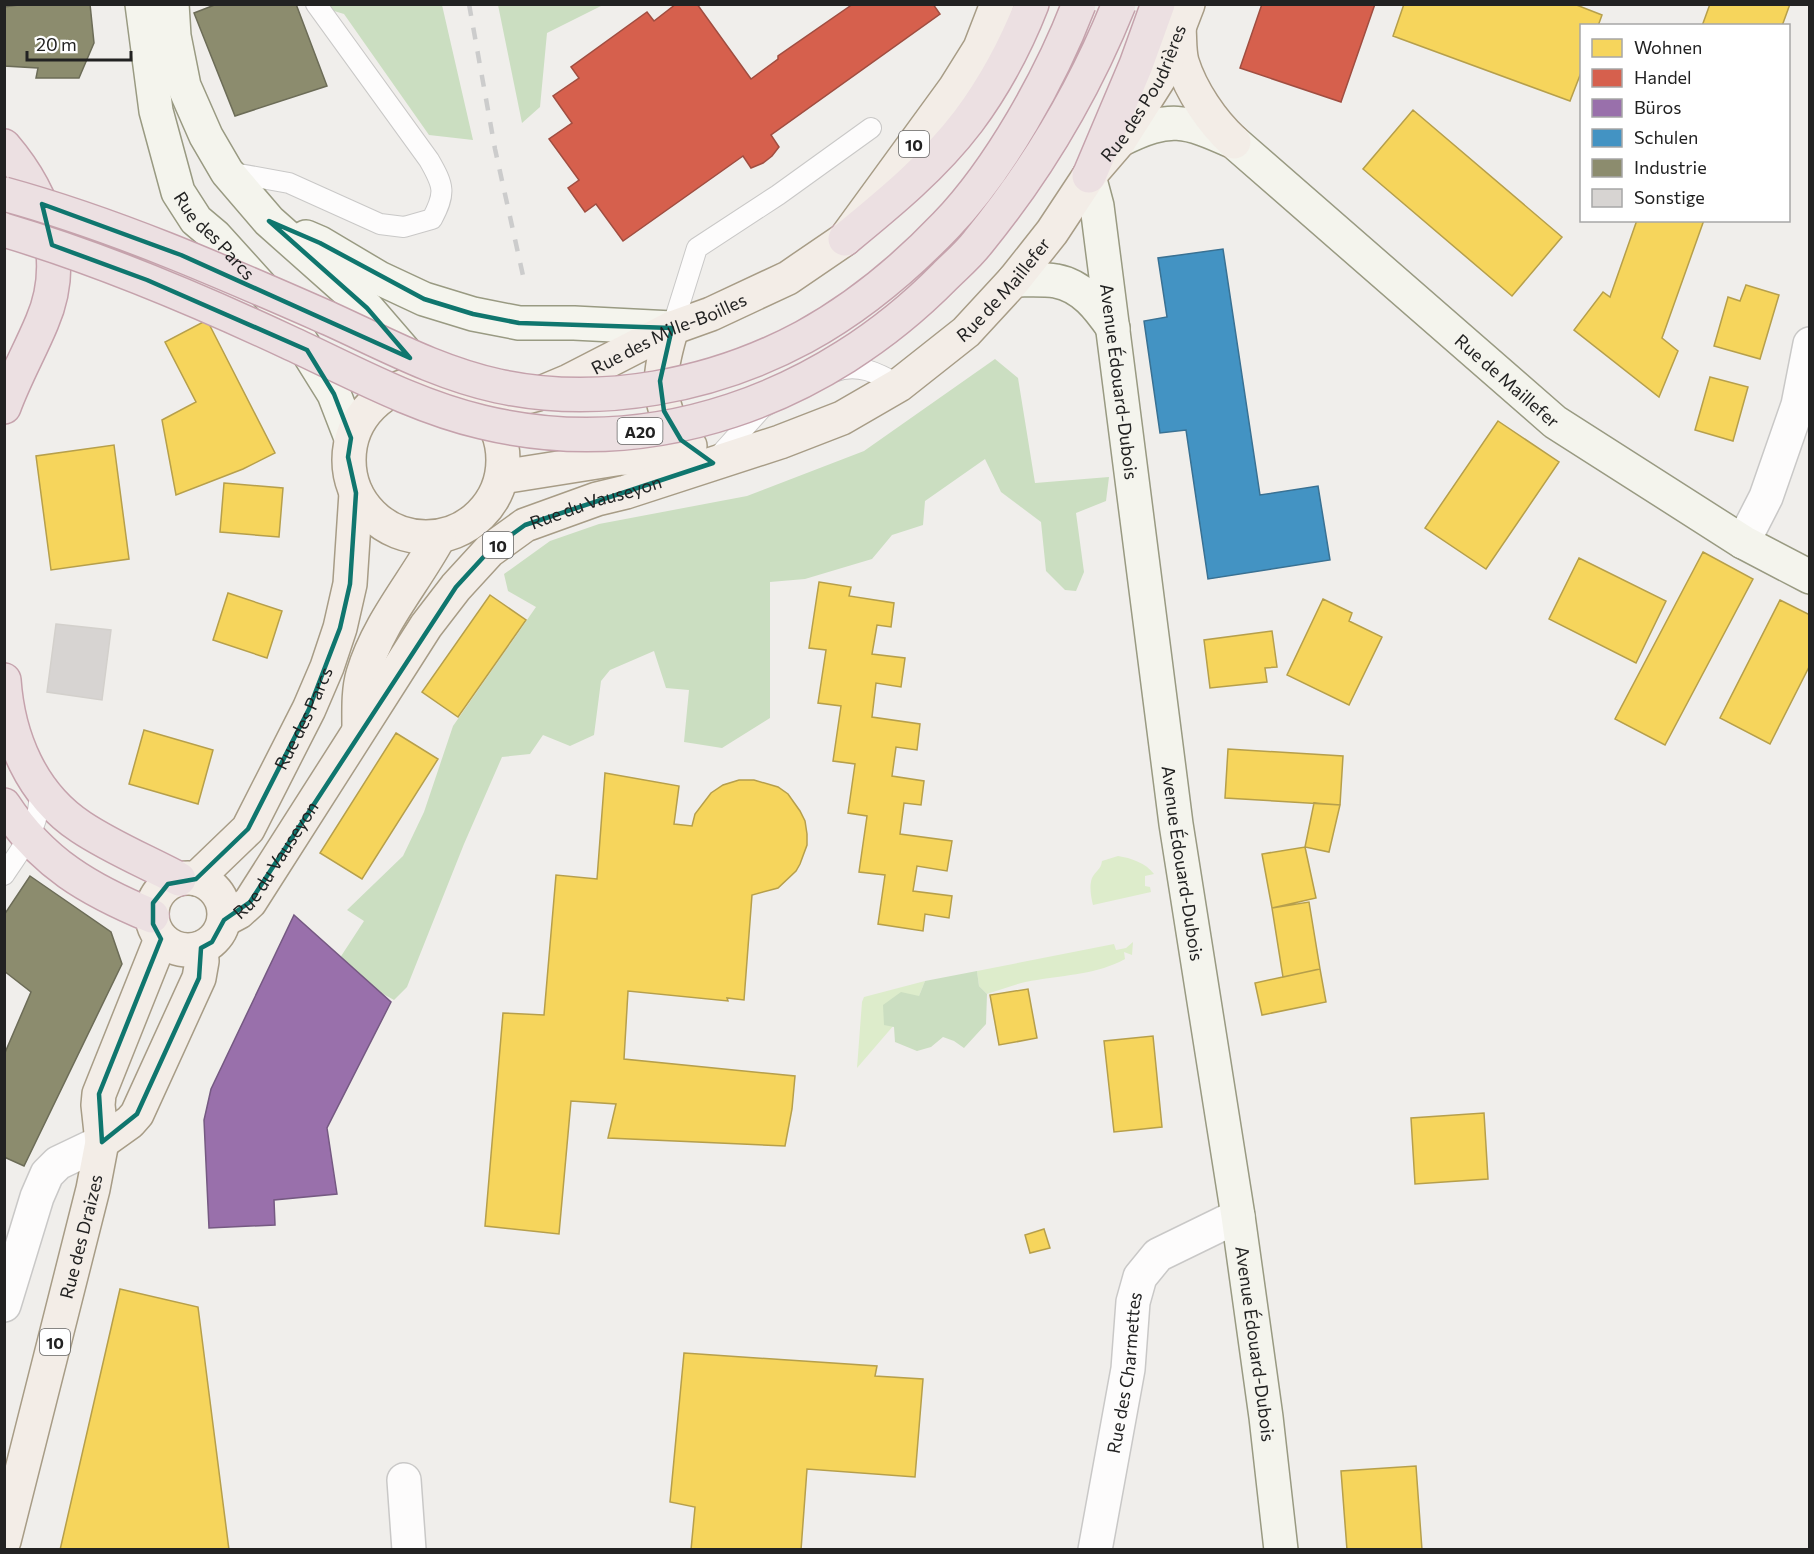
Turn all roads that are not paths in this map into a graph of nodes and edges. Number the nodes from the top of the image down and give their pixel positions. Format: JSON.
{"nodes":[{"id":1,"x":316,"y":4,"type":"edge"},
{"id":2,"x":997,"y":4,"type":"edge"},
{"id":3,"x":1032,"y":4,"type":"edge"},
{"id":4,"x":1079,"y":4,"type":"edge"},
{"id":5,"x":1119,"y":4,"type":"edge"},
{"id":6,"x":152,"y":6,"type":"edge"},
{"id":7,"x":1175,"y":12,"type":"edge"},
{"id":8,"x":871,"y":128,"type":"dead end"},
{"id":9,"x":1120,"y":140,"type":"junction"},
{"id":10,"x":1234,"y":142,"type":"junction"},
{"id":11,"x":4,"y":147,"type":"edge"},
{"id":12,"x":227,"y":172,"type":"junction"},
{"id":13,"x":1089,"y":176,"type":"junction"},
{"id":14,"x":4,"y":194,"type":"edge"},
{"id":15,"x":269,"y":221,"type":"junction"},
{"id":16,"x":4,"y":230,"type":"edge"},
{"id":17,"x":845,"y":238,"type":"junction"},
{"id":18,"x":1014,"y":280,"type":"junction"},
{"id":19,"x":672,"y":328,"type":"junction"},
{"id":20,"x":1113,"y":328,"type":"junction"},
{"id":21,"x":1809,"y":344,"type":"edge"},
{"id":22,"x":432,"y":383,"type":"junction"},
{"id":23,"x":899,"y":385,"type":"junction"},
{"id":24,"x":4,"y":407,"type":"edge"},
{"id":25,"x":483,"y":408,"type":"junction"},
{"id":26,"x":351,"y":438,"type":"junction"},
{"id":27,"x":713,"y":463,"type":"junction"},
{"id":28,"x":502,"y":477,"type":"junction"},
{"id":29,"x":356,"y":493,"type":"junction"},
{"id":30,"x":439,"y":537,"type":"junction"},
{"id":31,"x":1743,"y":542,"type":"junction"},
{"id":32,"x":1809,"y":577,"type":"edge"},
{"id":33,"x":4,"y":680,"type":"edge"},
{"id":34,"x":359,"y":730,"type":"junction"},
{"id":35,"x":40,"y":788,"type":"junction"},
{"id":36,"x":4,"y":805,"type":"edge"},
{"id":37,"x":79,"y":826,"type":"junction"},
{"id":38,"x":28,"y":838,"type":"junction"},
{"id":39,"x":4,"y":876,"type":"edge"},
{"id":40,"x":188,"y":879,"type":"junction"},
{"id":41,"x":224,"y":920,"type":"junction"},
{"id":42,"x":156,"y":927,"type":"junction"},
{"id":43,"x":201,"y":948,"type":"junction"},
{"id":44,"x":102,"y":1142,"type":"junction"},
{"id":45,"x":1238,"y":1216,"type":"junction"},
{"id":46,"x":4,"y":1305,"type":"edge"},
{"id":47,"x":404,"y":1480,"type":"dead end"},
{"id":48,"x":4,"y":1541,"type":"edge"},
{"id":49,"x":410,"y":1550,"type":"edge"},
{"id":50,"x":1095,"y":1550,"type":"edge"},
{"id":51,"x":1281,"y":1550,"type":"edge"}],
"edges":[{"from":1,"to":12,"type":"lane"},
{"from":2,"to":17,"type":"main road","number":"10"},
{"from":3,"to":17,"type":"highway"},
{"from":4,"to":14,"type":"highway","number":"A20","bridge":true},
{"from":5,"to":16,"type":"highway","number":"A20","bridge":true},
{"from":6,"to":12,"type":"street","name":"Rue des Parcs"},
{"from":6,"to":26,"type":"street","name":"Rue des Parcs"},
{"from":7,"to":9,"type":"main road","name":"Rue des Poudrières","number":"10"},
{"from":7,"to":10,"type":"main road"},
{"from":7,"to":13,"type":"highway"},
{"from":8,"to":19,"type":"lane"},
{"from":9,"to":10,"type":"street","name":"Rue de Maillefer"},
{"from":9,"to":13,"type":"main road","name":"Rue des Poudrières","number":"10"},
{"from":10,"to":31,"type":"street","name":"Rue de Maillefer"},
{"from":11,"to":24,"type":"highway"},
{"from":12,"to":15,"type":"street","name":"Rue des Parcs"},
{"from":13,"to":18,"type":"main road","name":"Rue de Maillefer","number":"10"},
{"from":13,"to":20,"type":"street","name":"Avenue Édouard-Dubois"},
{"from":15,"to":19,"type":"street","name":"Rue des Parcs"},
{"from":15,"to":22,"type":"street","name":"Rue des Parcs"},
{"from":17,"to":19,"type":"main road","name":"Rue des Mille-Boilles","number":"10"},
{"from":18,"to":20,"type":"street"},
{"from":18,"to":23,"type":"main road","name":"Rue de Maillefer","number":"10"},
{"from":19,"to":25,"type":"main road","name":"Rue des Mille-Boilles","number":"10"},
{"from":19,"to":27,"type":"main road"},
{"from":20,"to":45,"type":"street","name":"Avenue Édouard-Dubois"},
{"from":21,"to":31,"type":"street"},
{"from":22,"to":25,"type":"main road"},
{"from":22,"to":26,"type":"main road"},
{"from":23,"to":27,"type":"main road","name":"Rue du Vauseyon","number":"10"},
{"from":23,"to":27,"type":"lane"},
{"from":25,"to":28,"type":"main road"},
{"from":26,"to":29,"type":"main road"},
{"from":27,"to":28,"type":"main road","name":"Rue du Vauseyon","number":"10"},
{"from":27,"to":34,"type":"main road","name":"Rue du Vauseyon","number":"10"},
{"from":28,"to":30,"type":"main road"},
{"from":29,"to":30,"type":"main road"},
{"from":29,"to":40,"type":"main road","name":"Rue des Parcs"},
{"from":30,"to":34,"type":"main road"},
{"from":31,"to":32,"type":"street","name":"Rue de Maillefer"},
{"from":33,"to":35,"type":"highway"},
{"from":34,"to":41,"type":"main road","name":"Rue du Vauseyon","number":"10"},
{"from":35,"to":37,"type":"highway"},
{"from":35,"to":38,"type":"lane"},
{"from":36,"to":38,"type":"highway"},
{"from":37,"to":38,"type":"lane"},
{"from":37,"to":40,"type":"highway"},
{"from":38,"to":39,"type":"lane"},
{"from":38,"to":42,"type":"highway"},
{"from":40,"to":41,"type":"main road"},
{"from":40,"to":42,"type":"main road"},
{"from":41,"to":43,"type":"main road"},
{"from":42,"to":43,"type":"main road"},
{"from":42,"to":44,"type":"main road","name":"Rue des Draizes","number":"10"},
{"from":43,"to":44,"type":"main road"},
{"from":44,"to":46,"type":"street"},
{"from":44,"to":48,"type":"main road","name":"Rue des Draizes","number":"10"},
{"from":45,"to":50,"type":"street","name":"Rue des Charmettes"},
{"from":45,"to":51,"type":"street","name":"Avenue Édouard-Dubois"},
{"from":47,"to":49,"type":"street"}]}
